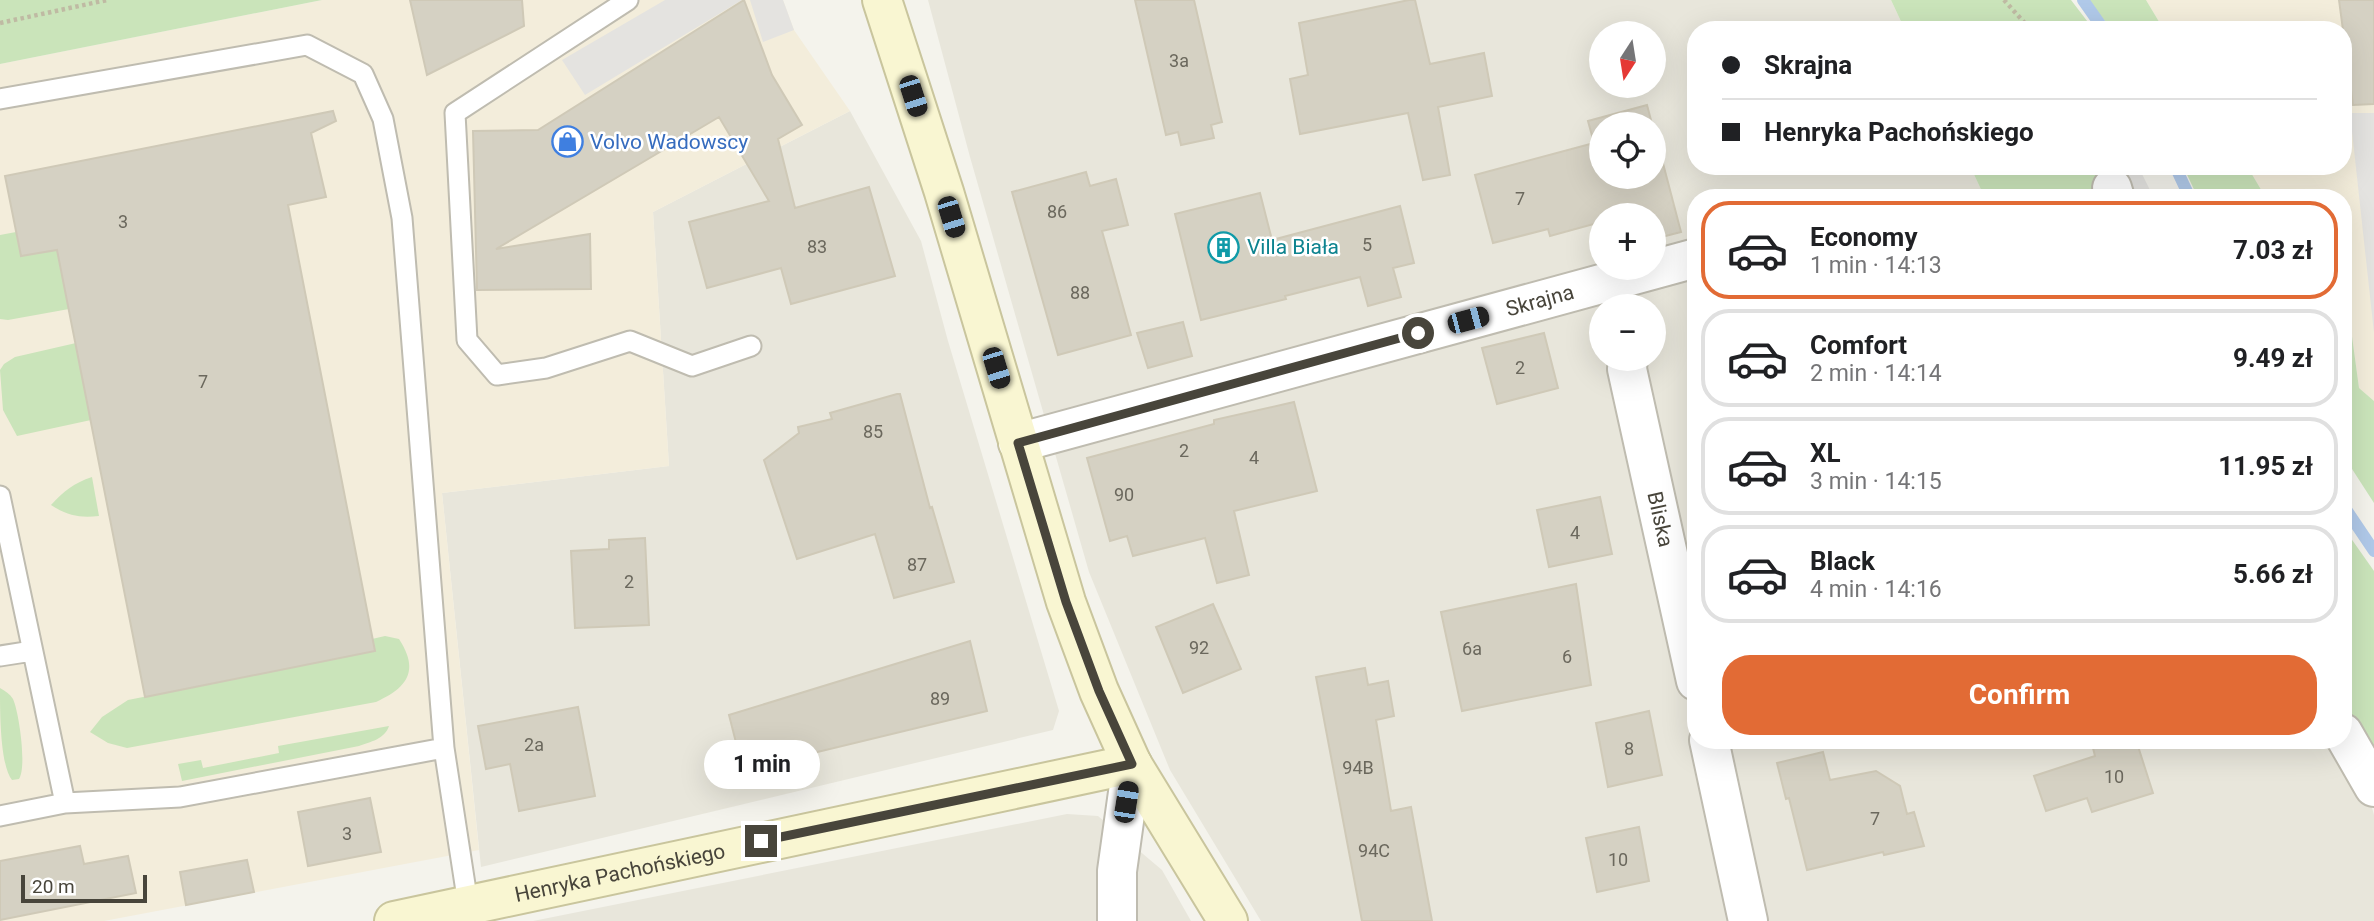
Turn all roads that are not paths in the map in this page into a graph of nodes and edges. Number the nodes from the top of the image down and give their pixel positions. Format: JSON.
{"nodes":[{"id":1,"x":628,"y":0,"type":"edge"},
{"id":2,"x":882,"y":0,"type":"edge"},
{"id":3,"x":0,"y":99,"type":"edge"},
{"id":4,"x":1687,"y":262,"type":"edge"},
{"id":5,"x":1621,"y":293,"type":"edge"},
{"id":6,"x":751,"y":346,"type":"dead end"},
{"id":7,"x":1627,"y":371,"type":"edge"},
{"id":8,"x":1018,"y":443,"type":"junction"},
{"id":9,"x":0,"y":496,"type":"edge"},
{"id":10,"x":1687,"y":640,"type":"edge"},
{"id":11,"x":32,"y":651,"type":"junction"},
{"id":12,"x":0,"y":656,"type":"edge"},
{"id":13,"x":444,"y":748,"type":"junction"},
{"id":14,"x":1711,"y":749,"type":"edge"},
{"id":15,"x":2352,"y":749,"type":"edge"},
{"id":16,"x":1132,"y":764,"type":"junction"},
{"id":17,"x":2374,"y":787,"type":"edge"},
{"id":18,"x":65,"y":803,"type":"junction"},
{"id":19,"x":0,"y":816,"type":"edge"},
{"id":20,"x":468,"y":904,"type":"junction"},
{"id":21,"x":394,"y":921,"type":"edge"},
{"id":22,"x":1117,"y":921,"type":"edge"},
{"id":23,"x":1228,"y":921,"type":"edge"},
{"id":24,"x":1748,"y":921,"type":"edge"}],
"edges":[{"from":1,"to":6,"type":"lane"},
{"from":2,"to":8,"type":"street"},
{"from":3,"to":13,"type":"lane"},
{"from":4,"to":5,"type":"street","name":"Skrajna"},
{"from":5,"to":8,"type":"street","name":"Skrajna"},
{"from":7,"to":10,"type":"street","name":"Bliska"},
{"from":8,"to":16,"type":"street"},
{"from":9,"to":11,"type":"lane"},
{"from":11,"to":12,"type":"lane"},
{"from":11,"to":18,"type":"lane"},
{"from":13,"to":18,"type":"lane"},
{"from":13,"to":20,"type":"lane"},
{"from":14,"to":24,"type":"street"},
{"from":15,"to":17,"type":"street"},
{"from":16,"to":20,"type":"street","name":"Henryka Pachońskiego"},
{"from":16,"to":22,"type":"street"},
{"from":16,"to":23,"type":"street"},
{"from":18,"to":19,"type":"lane"},
{"from":20,"to":21,"type":"street","name":"Henryka Pachońskiego"}]}
